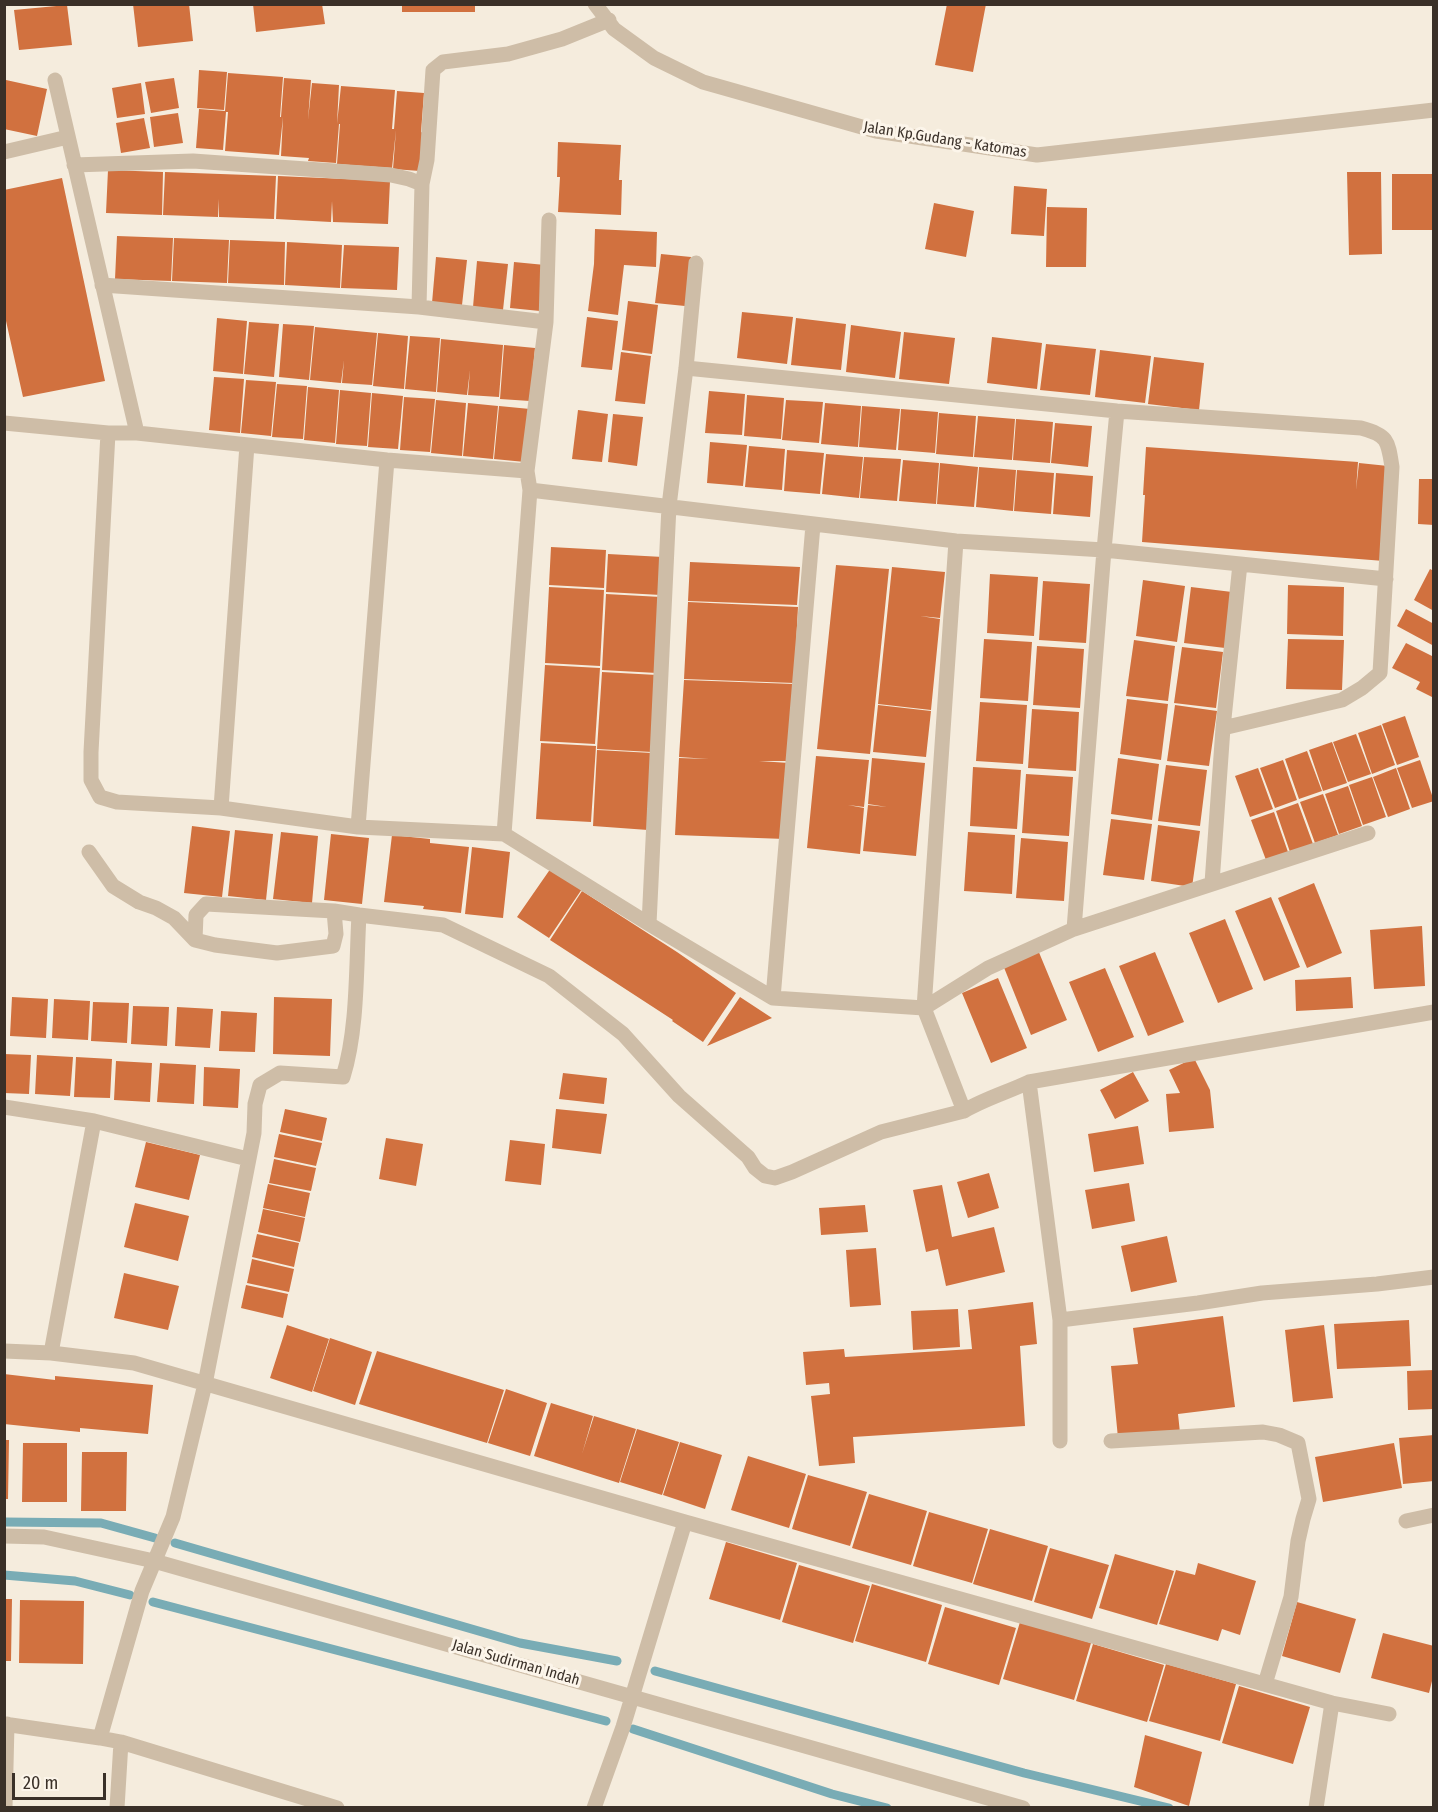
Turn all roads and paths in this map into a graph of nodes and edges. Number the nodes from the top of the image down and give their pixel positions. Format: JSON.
{"nodes":[{"id":1,"x":596,"y":4,"type":"edge"},
{"id":2,"x":609,"y":20,"type":"junction"},
{"id":3,"x":55,"y":80,"type":"dead end"},
{"id":4,"x":1434,"y":110,"type":"edge"},
{"id":5,"x":68,"y":137,"type":"junction"},
{"id":6,"x":4,"y":152,"type":"edge"},
{"id":7,"x":74,"y":165,"type":"junction"},
{"id":8,"x":422,"y":184,"type":"junction"},
{"id":9,"x":549,"y":220,"type":"dead end"},
{"id":10,"x":696,"y":263,"type":"dead end"},
{"id":11,"x":102,"y":285,"type":"junction"},
{"id":12,"x":419,"y":307,"type":"junction"},
{"id":13,"x":546,"y":322,"type":"junction"},
{"id":14,"x":686,"y":368,"type":"junction"},
{"id":15,"x":1117,"y":411,"type":"junction"},
{"id":16,"x":4,"y":423,"type":"edge"},
{"id":17,"x":108,"y":433,"type":"junction"},
{"id":18,"x":137,"y":433,"type":"junction"},
{"id":19,"x":247,"y":445,"type":"junction"},
{"id":20,"x":387,"y":460,"type":"junction"},
{"id":21,"x":527,"y":471,"type":"junction"},
{"id":22,"x":530,"y":490,"type":"junction"},
{"id":23,"x":669,"y":506,"type":"junction"},
{"id":24,"x":813,"y":525,"type":"junction"},
{"id":25,"x":956,"y":541,"type":"junction"},
{"id":26,"x":1104,"y":550,"type":"junction"},
{"id":27,"x":1240,"y":564,"type":"junction"},
{"id":28,"x":1386,"y":579,"type":"junction"},
{"id":29,"x":1223,"y":728,"type":"junction"},
{"id":30,"x":221,"y":808,"type":"junction"},
{"id":31,"x":358,"y":827,"type":"junction"},
{"id":32,"x":1368,"y":833,"type":"dead end"},
{"id":33,"x":504,"y":834,"type":"junction"},
{"id":34,"x":89,"y":852,"type":"dead end"},
{"id":35,"x":1212,"y":884,"type":"junction"},
{"id":36,"x":334,"y":911,"type":"junction"},
{"id":37,"x":359,"y":915,"type":"junction"},
{"id":38,"x":649,"y":924,"type":"junction"},
{"id":39,"x":1074,"y":928,"type":"junction"},
{"id":40,"x":195,"y":940,"type":"junction"},
{"id":41,"x":773,"y":998,"type":"junction"},
{"id":42,"x":924,"y":1008,"type":"junction"},
{"id":43,"x":1434,"y":1012,"type":"edge"},
{"id":44,"x":1029,"y":1082,"type":"junction"},
{"id":45,"x":4,"y":1107,"type":"edge"},
{"id":46,"x":964,"y":1111,"type":"junction"},
{"id":47,"x":94,"y":1121,"type":"junction"},
{"id":48,"x":248,"y":1160,"type":"junction"},
{"id":49,"x":1434,"y":1277,"type":"edge"},
{"id":50,"x":1060,"y":1320,"type":"junction"},
{"id":51,"x":4,"y":1351,"type":"edge"},
{"id":52,"x":51,"y":1353,"type":"junction"},
{"id":53,"x":205,"y":1384,"type":"junction"},
{"id":54,"x":1060,"y":1441,"type":"dead end"},
{"id":55,"x":1111,"y":1441,"type":"dead end"},
{"id":56,"x":1434,"y":1515,"type":"edge"},
{"id":57,"x":1406,"y":1521,"type":"dead end"},
{"id":58,"x":685,"y":1522,"type":"junction"},
{"id":59,"x":4,"y":1536,"type":"edge"},
{"id":60,"x":154,"y":1561,"type":"junction"},
{"id":61,"x":1265,"y":1684,"type":"junction"},
{"id":62,"x":631,"y":1695,"type":"junction"},
{"id":63,"x":1332,"y":1703,"type":"junction"},
{"id":64,"x":1389,"y":1714,"type":"dead end"},
{"id":65,"x":6,"y":1724,"type":"edge"},
{"id":66,"x":100,"y":1738,"type":"junction"},
{"id":67,"x":121,"y":1742,"type":"junction"},
{"id":68,"x":5,"y":1808,"type":"edge"},
{"id":69,"x":117,"y":1808,"type":"edge"},
{"id":70,"x":337,"y":1808,"type":"edge"},
{"id":71,"x":594,"y":1808,"type":"edge"},
{"id":72,"x":1023,"y":1808,"type":"edge"},
{"id":73,"x":1316,"y":1808,"type":"edge"}],
"edges":[{"from":1,"to":2,"type":"street","name":"Jalan Kp.Gudang - Katomas"},
{"from":2,"to":4,"type":"street","name":"Jalan Kp.Gudang - Katomas"},
{"from":2,"to":8,"type":"street"},
{"from":3,"to":5,"type":"street"},
{"from":5,"to":6,"type":"street"},
{"from":5,"to":7,"type":"street"},
{"from":7,"to":8,"type":"street"},
{"from":7,"to":11,"type":"street"},
{"from":8,"to":12,"type":"street"},
{"from":9,"to":13,"type":"street"},
{"from":10,"to":14,"type":"street"},
{"from":11,"to":12,"type":"street"},
{"from":11,"to":18,"type":"street"},
{"from":12,"to":13,"type":"street"},
{"from":13,"to":21,"type":"street"},
{"from":14,"to":15,"type":"street"},
{"from":14,"to":23,"type":"street"},
{"from":15,"to":26,"type":"street"},
{"from":15,"to":28,"type":"street"},
{"from":16,"to":17,"type":"street"},
{"from":17,"to":18,"type":"street"},
{"from":17,"to":30,"type":"street"},
{"from":18,"to":19,"type":"street"},
{"from":19,"to":20,"type":"street"},
{"from":19,"to":30,"type":"street"},
{"from":20,"to":21,"type":"street"},
{"from":20,"to":31,"type":"street"},
{"from":21,"to":22,"type":"street"},
{"from":22,"to":23,"type":"street"},
{"from":22,"to":33,"type":"street"},
{"from":23,"to":24,"type":"street"},
{"from":23,"to":38,"type":"street"},
{"from":24,"to":25,"type":"street"},
{"from":24,"to":41,"type":"street"},
{"from":25,"to":26,"type":"street"},
{"from":25,"to":42,"type":"street"},
{"from":26,"to":27,"type":"street"},
{"from":26,"to":39,"type":"street"},
{"from":27,"to":28,"type":"street"},
{"from":27,"to":29,"type":"street"},
{"from":28,"to":29,"type":"street"},
{"from":29,"to":35,"type":"street"},
{"from":30,"to":31,"type":"street"},
{"from":31,"to":33,"type":"street"},
{"from":32,"to":35,"type":"street"},
{"from":33,"to":38,"type":"street"},
{"from":34,"to":40,"type":"street"},
{"from":35,"to":39,"type":"street"},
{"from":36,"to":37,"type":"street"},
{"from":36,"to":40,"type":"street"},
{"from":36,"to":40,"type":"street"},
{"from":37,"to":46,"type":"street"},
{"from":37,"to":48,"type":"street"},
{"from":38,"to":41,"type":"street"},
{"from":39,"to":42,"type":"street"},
{"from":41,"to":42,"type":"street"},
{"from":42,"to":46,"type":"street"},
{"from":43,"to":44,"type":"street"},
{"from":44,"to":46,"type":"street"},
{"from":44,"to":50,"type":"street"},
{"from":45,"to":47,"type":"street"},
{"from":47,"to":48,"type":"street"},
{"from":47,"to":52,"type":"street"},
{"from":48,"to":53,"type":"street"},
{"from":49,"to":50,"type":"street"},
{"from":50,"to":54,"type":"street"},
{"from":51,"to":52,"type":"street"},
{"from":52,"to":53,"type":"street"},
{"from":53,"to":58,"type":"street"},
{"from":53,"to":60,"type":"street"},
{"from":55,"to":61,"type":"street"},
{"from":56,"to":57,"type":"street"},
{"from":58,"to":61,"type":"street"},
{"from":58,"to":62,"type":"street"},
{"from":59,"to":60,"type":"street","name":"Jalan Sudirman Indah"},
{"from":60,"to":62,"type":"street","name":"Jalan Sudirman Indah"},
{"from":60,"to":66,"type":"street"},
{"from":61,"to":63,"type":"street"},
{"from":62,"to":71,"type":"street"},
{"from":62,"to":72,"type":"street","name":"Jalan Sudirman Indah"},
{"from":63,"to":64,"type":"street"},
{"from":63,"to":73,"type":"street"},
{"from":65,"to":66,"type":"street"},
{"from":65,"to":68,"type":"street"},
{"from":66,"to":67,"type":"street"},
{"from":67,"to":69,"type":"street"},
{"from":67,"to":70,"type":"street"}]}
